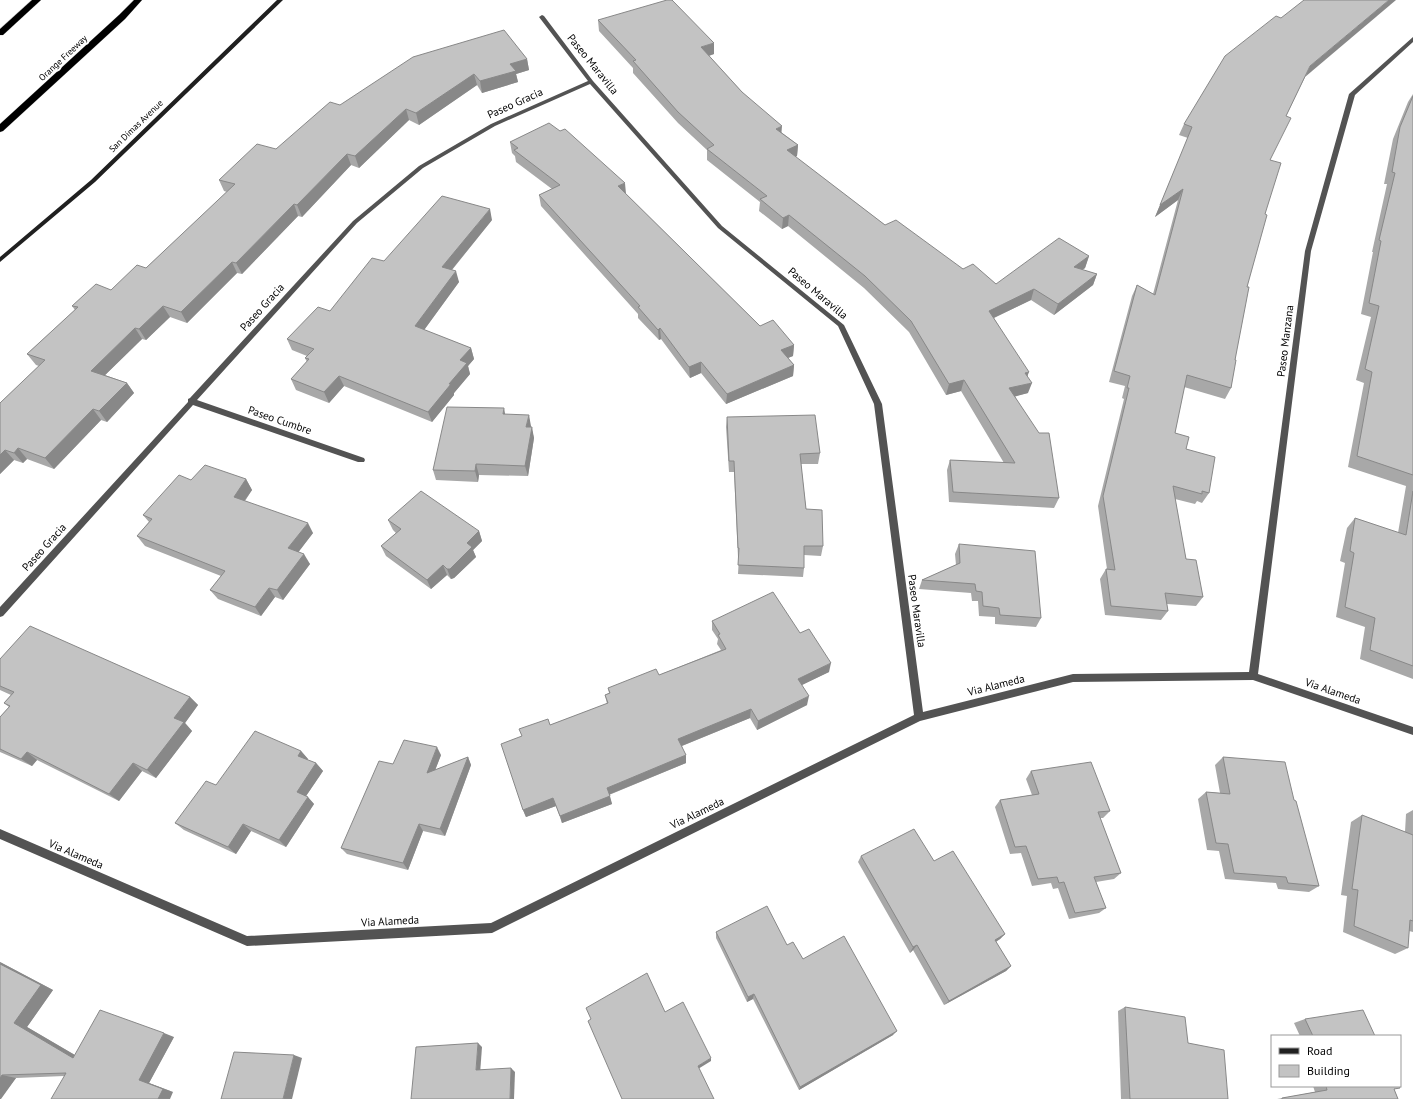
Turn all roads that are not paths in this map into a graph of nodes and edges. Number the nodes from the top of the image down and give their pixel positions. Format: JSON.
{"nodes":[{"id":1,"x":37,"y":0,"type":"edge"},
{"id":2,"x":138,"y":0,"type":"edge"},
{"id":3,"x":280,"y":0,"type":"edge"},
{"id":4,"x":542,"y":17,"type":"dead end"},
{"id":5,"x":0,"y":33,"type":"edge"},
{"id":6,"x":1413,"y":39,"type":"edge"},
{"id":7,"x":591,"y":82,"type":"junction"},
{"id":8,"x":0,"y":129,"type":"edge"},
{"id":9,"x":0,"y":260,"type":"edge"},
{"id":10,"x":191,"y":401,"type":"junction"},
{"id":11,"x":361,"y":460,"type":"dead end"},
{"id":12,"x":0,"y":613,"type":"edge"},
{"id":13,"x":1254,"y":676,"type":"junction"},
{"id":14,"x":920,"y":717,"type":"junction"},
{"id":15,"x":1413,"y":731,"type":"edge"},
{"id":16,"x":0,"y":834,"type":"edge"}],
"edges":[{"from":1,"to":5,"type":"highway"},
{"from":2,"to":8,"type":"highway","name":"Orange Freeway"},
{"from":3,"to":9,"type":"street","name":"San Dimas Avenue"},
{"from":4,"to":7,"type":"street","name":"Paseo Maravilla"},
{"from":6,"to":13,"type":"street","name":"Paseo Manzana"},
{"from":7,"to":10,"type":"street","name":"Paseo Gracia"},
{"from":7,"to":14,"type":"street","name":"Paseo Maravilla"},
{"from":10,"to":11,"type":"street","name":"Paseo Cumbre"},
{"from":10,"to":12,"type":"street","name":"Paseo Gracia"},
{"from":13,"to":14,"type":"street","name":"Via Alameda"},
{"from":13,"to":15,"type":"street","name":"Via Alameda"},
{"from":14,"to":16,"type":"street","name":"Via Alameda"}]}
